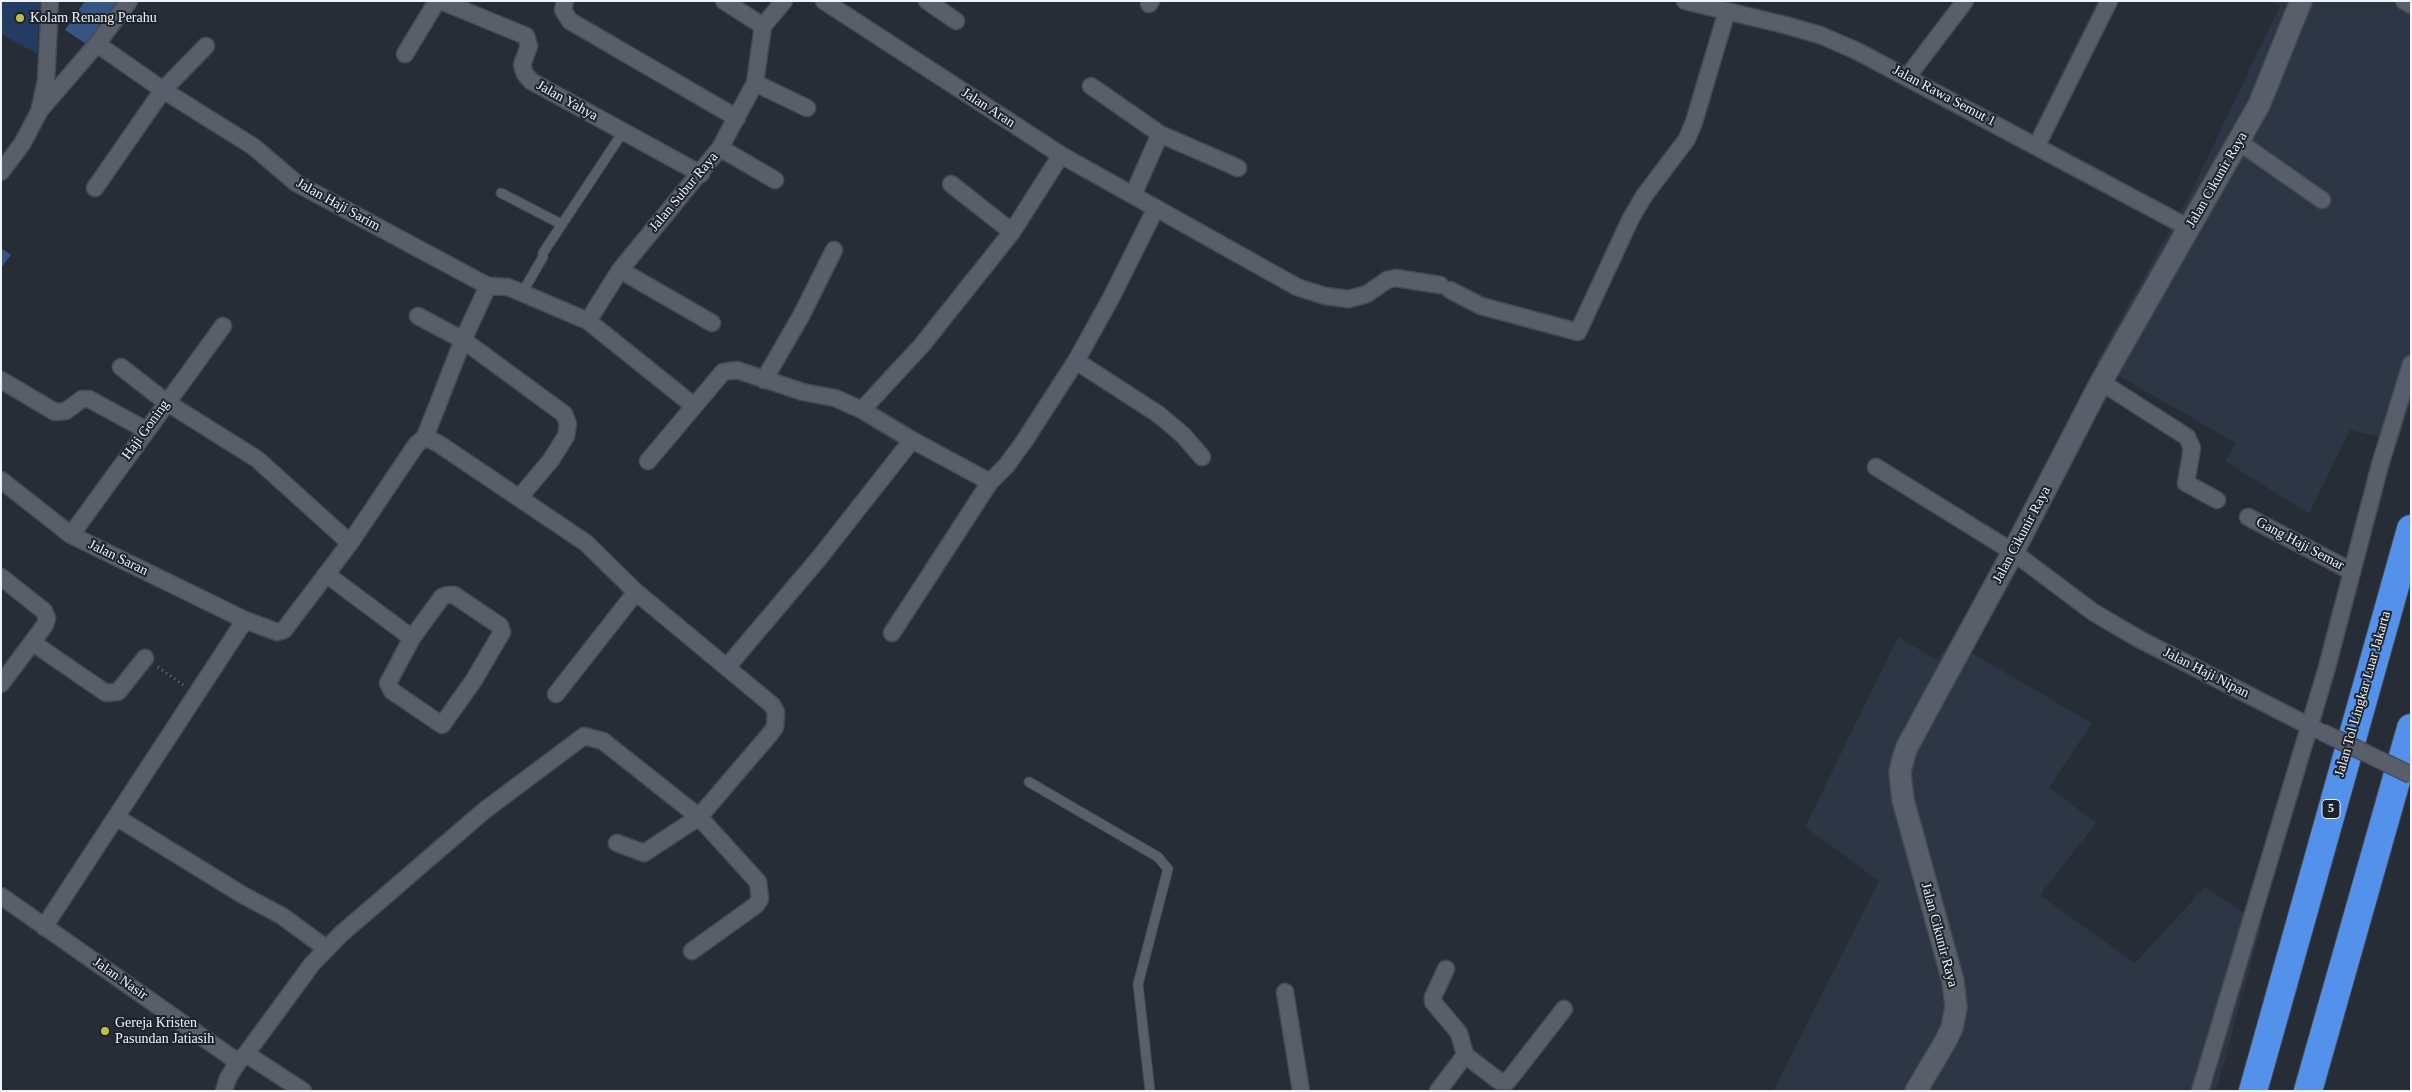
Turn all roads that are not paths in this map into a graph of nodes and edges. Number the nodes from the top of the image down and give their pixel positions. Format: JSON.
{"nodes":[{"id":1,"x":50,"y":1,"type":"edge"},
{"id":2,"x":129,"y":1,"type":"edge"},
{"id":3,"x":437,"y":1,"type":"edge"},
{"id":4,"x":441,"y":1,"type":"edge"},
{"id":5,"x":565,"y":1,"type":"edge"},
{"id":6,"x":724,"y":1,"type":"edge"},
{"id":7,"x":784,"y":1,"type":"edge"},
{"id":8,"x":824,"y":1,"type":"edge"},
{"id":9,"x":927,"y":1,"type":"edge"},
{"id":10,"x":1685,"y":1,"type":"edge"},
{"id":11,"x":1965,"y":1,"type":"edge"},
{"id":12,"x":2109,"y":1,"type":"edge"},
{"id":13,"x":2301,"y":1,"type":"edge"},
{"id":14,"x":2404,"y":1,"type":"edge"},
{"id":15,"x":2411,"y":5,"type":"edge"},
{"id":16,"x":1727,"y":10,"type":"junction"},
{"id":17,"x":956,"y":21,"type":"dead end"},
{"id":18,"x":763,"y":26,"type":"junction"},
{"id":19,"x":98,"y":44,"type":"junction"},
{"id":20,"x":206,"y":46,"type":"dead end"},
{"id":21,"x":405,"y":54,"type":"dead end"},
{"id":22,"x":1908,"y":76,"type":"junction"},
{"id":23,"x":755,"y":82,"type":"junction"},
{"id":24,"x":1091,"y":86,"type":"dead end"},
{"id":25,"x":163,"y":90,"type":"junction"},
{"id":26,"x":807,"y":108,"type":"dead end"},
{"id":27,"x":39,"y":112,"type":"junction"},
{"id":28,"x":737,"y":118,"type":"junction"},
{"id":29,"x":622,"y":132,"type":"junction"},
{"id":30,"x":1160,"y":134,"type":"junction"},
{"id":31,"x":2239,"y":142,"type":"junction"},
{"id":32,"x":2037,"y":145,"type":"junction"},
{"id":33,"x":720,"y":148,"type":"junction"},
{"id":34,"x":1061,"y":155,"type":"junction"},
{"id":35,"x":1238,"y":168,"type":"dead end"},
{"id":36,"x":1,"y":172,"type":"edge"},
{"id":37,"x":701,"y":174,"type":"junction"},
{"id":38,"x":775,"y":180,"type":"dead end"},
{"id":39,"x":951,"y":184,"type":"dead end"},
{"id":40,"x":94,"y":188,"type":"dead end"},
{"id":41,"x":502,"y":193,"type":"dead end"},
{"id":42,"x":1134,"y":195,"type":"junction"},
{"id":43,"x":2322,"y":200,"type":"dead end"},
{"id":44,"x":1156,"y":208,"type":"junction"},
{"id":45,"x":561,"y":224,"type":"junction"},
{"id":46,"x":2189,"y":228,"type":"junction"},
{"id":47,"x":1012,"y":232,"type":"junction"},
{"id":48,"x":834,"y":250,"type":"dead end"},
{"id":49,"x":620,"y":270,"type":"junction"},
{"id":50,"x":488,"y":286,"type":"junction"},
{"id":51,"x":522,"y":293,"type":"junction"},
{"id":52,"x":418,"y":316,"type":"dead end"},
{"id":53,"x":588,"y":321,"type":"junction"},
{"id":54,"x":712,"y":322,"type":"dead end"},
{"id":55,"x":223,"y":326,"type":"dead end"},
{"id":56,"x":463,"y":340,"type":"junction"},
{"id":57,"x":1076,"y":360,"type":"junction"},
{"id":58,"x":2411,"y":364,"type":"edge"},
{"id":59,"x":122,"y":366,"type":"dead end"},
{"id":60,"x":1,"y":380,"type":"edge"},
{"id":61,"x":764,"y":380,"type":"junction"},
{"id":62,"x":2101,"y":382,"type":"junction"},
{"id":63,"x":166,"y":402,"type":"junction"},
{"id":64,"x":694,"y":406,"type":"junction"},
{"id":65,"x":862,"y":410,"type":"junction"},
{"id":66,"x":146,"y":430,"type":"junction"},
{"id":67,"x":425,"y":437,"type":"junction"},
{"id":68,"x":912,"y":440,"type":"junction"},
{"id":69,"x":1202,"y":457,"type":"dead end"},
{"id":70,"x":648,"y":461,"type":"dead end"},
{"id":71,"x":1876,"y":467,"type":"dead end"},
{"id":72,"x":1,"y":480,"type":"edge"},
{"id":73,"x":990,"y":482,"type":"junction"},
{"id":74,"x":519,"y":498,"type":"junction"},
{"id":75,"x":2217,"y":500,"type":"dead end"},
{"id":76,"x":2248,"y":517,"type":"dead end"},
{"id":77,"x":2411,"y":529,"type":"edge"},
{"id":78,"x":71,"y":535,"type":"junction"},
{"id":79,"x":350,"y":543,"type":"junction"},
{"id":80,"x":2013,"y":552,"type":"junction"},
{"id":81,"x":2351,"y":571,"type":"junction"},
{"id":82,"x":326,"y":574,"type":"junction"},
{"id":83,"x":1,"y":577,"type":"edge"},
{"id":84,"x":636,"y":592,"type":"junction"},
{"id":85,"x":245,"y":620,"type":"junction"},
{"id":86,"x":892,"y":633,"type":"dead end"},
{"id":87,"x":412,"y":638,"type":"junction"},
{"id":88,"x":32,"y":643,"type":"junction"},
{"id":89,"x":145,"y":658,"type":"road end"},
{"id":90,"x":727,"y":667,"type":"junction"},
{"id":91,"x":1,"y":684,"type":"edge"},
{"id":92,"x":556,"y":694,"type":"dead end"},
{"id":93,"x":2411,"y":728,"type":"edge"},
{"id":94,"x":2315,"y":729,"type":"junction"},
{"id":95,"x":2411,"y":775,"type":"edge"},
{"id":96,"x":1029,"y":782,"type":"dead end"},
{"id":97,"x":116,"y":817,"type":"junction"},
{"id":98,"x":699,"y":817,"type":"junction"},
{"id":99,"x":618,"y":843,"type":"dead end"},
{"id":100,"x":1,"y":896,"type":"edge"},
{"id":101,"x":44,"y":927,"type":"junction"},
{"id":102,"x":327,"y":948,"type":"junction"},
{"id":103,"x":692,"y":951,"type":"dead end"},
{"id":104,"x":1446,"y":969,"type":"dead end"},
{"id":105,"x":1285,"y":992,"type":"dead end"},
{"id":106,"x":1564,"y":1009,"type":"dead end"},
{"id":107,"x":242,"y":1058,"type":"junction"},
{"id":108,"x":1466,"y":1058,"type":"junction"},
{"id":109,"x":224,"y":1091,"type":"edge"},
{"id":110,"x":303,"y":1091,"type":"edge"},
{"id":111,"x":1150,"y":1091,"type":"edge"},
{"id":112,"x":1301,"y":1091,"type":"edge"},
{"id":113,"x":1438,"y":1091,"type":"edge"},
{"id":114,"x":1916,"y":1091,"type":"edge"},
{"id":115,"x":2200,"y":1091,"type":"edge"},
{"id":116,"x":2253,"y":1091,"type":"edge"},
{"id":117,"x":2308,"y":1091,"type":"edge"}],
"edges":[{"from":1,"to":27,"type":"street"},
{"from":2,"to":19,"type":"street"},
{"from":3,"to":21,"type":"street"},
{"from":4,"to":29,"type":"street","name":"Jalan Yahya"},
{"from":5,"to":28,"type":"street"},
{"from":6,"to":18,"type":"street"},
{"from":7,"to":18,"type":"street"},
{"from":8,"to":34,"type":"street","name":"Jalan Aran"},
{"from":9,"to":17,"type":"street"},
{"from":10,"to":16,"type":"street","name":"Jalan Rawa Semut 1"},
{"from":11,"to":22,"type":"street"},
{"from":12,"to":32,"type":"street"},
{"from":13,"to":31,"type":"street","name":"Jalan Cikunir Raya"},
{"from":14,"to":15,"type":"street"},
{"from":16,"to":22,"type":"street","name":"Jalan Rawa Semut 1"},
{"from":16,"to":44,"type":"street","name":"Jalan Aran"},
{"from":18,"to":23,"type":"street","name":"Jalan Subur Raya"},
{"from":19,"to":25,"type":"street","name":"Jalan Haji Sarim"},
{"from":19,"to":27,"type":"street"},
{"from":20,"to":25,"type":"street"},
{"from":22,"to":32,"type":"street","name":"Jalan Rawa Semut 1"},
{"from":23,"to":26,"type":"street"},
{"from":23,"to":28,"type":"street","name":"Jalan Subur Raya"},
{"from":24,"to":30,"type":"street"},
{"from":25,"to":40,"type":"street"},
{"from":25,"to":50,"type":"street","name":"Jalan Haji Sarim"},
{"from":27,"to":36,"type":"street"},
{"from":28,"to":33,"type":"street","name":"Jalan Subur Raya"},
{"from":29,"to":37,"type":"street","name":"Jalan Yahya"},
{"from":29,"to":45,"type":"lane"},
{"from":30,"to":35,"type":"street"},
{"from":30,"to":42,"type":"street"},
{"from":31,"to":43,"type":"street"},
{"from":31,"to":46,"type":"street","name":"Jalan Cikunir Raya"},
{"from":32,"to":46,"type":"street","name":"Jalan Rawa Semut 1"},
{"from":33,"to":37,"type":"street","name":"Jalan Subur Raya"},
{"from":33,"to":38,"type":"street"},
{"from":34,"to":42,"type":"street","name":"Jalan Aran"},
{"from":34,"to":47,"type":"street"},
{"from":37,"to":49,"type":"street","name":"Jalan Subur Raya"},
{"from":39,"to":47,"type":"street"},
{"from":41,"to":45,"type":"lane"},
{"from":42,"to":44,"type":"street","name":"Jalan Aran"},
{"from":44,"to":57,"type":"street"},
{"from":45,"to":51,"type":"lane"},
{"from":46,"to":62,"type":"street","name":"Jalan Cikunir Raya"},
{"from":47,"to":65,"type":"street"},
{"from":48,"to":61,"type":"street"},
{"from":49,"to":53,"type":"street","name":"Jalan Subur Raya"},
{"from":49,"to":54,"type":"street"},
{"from":50,"to":51,"type":"street"},
{"from":50,"to":56,"type":"street"},
{"from":51,"to":53,"type":"street"},
{"from":52,"to":56,"type":"street"},
{"from":53,"to":64,"type":"street"},
{"from":55,"to":63,"type":"street","name":"Haji Goning"},
{"from":56,"to":67,"type":"street"},
{"from":56,"to":74,"type":"street"},
{"from":57,"to":69,"type":"street"},
{"from":57,"to":73,"type":"street"},
{"from":58,"to":81,"type":"street"},
{"from":59,"to":63,"type":"street"},
{"from":60,"to":66,"type":"street"},
{"from":61,"to":64,"type":"street"},
{"from":61,"to":65,"type":"street"},
{"from":62,"to":75,"type":"street"},
{"from":62,"to":80,"type":"street","name":"Jalan Cikunir Raya"},
{"from":63,"to":66,"type":"street","name":"Haji Goning"},
{"from":63,"to":79,"type":"street"},
{"from":64,"to":70,"type":"street"},
{"from":65,"to":68,"type":"street"},
{"from":66,"to":78,"type":"street","name":"Haji Goning"},
{"from":67,"to":74,"type":"street"},
{"from":67,"to":79,"type":"street"},
{"from":68,"to":73,"type":"street"},
{"from":68,"to":90,"type":"street"},
{"from":71,"to":80,"type":"street","name":"Jalan Haji Nipan"},
{"from":72,"to":78,"type":"street","name":"Jalan Saran"},
{"from":73,"to":86,"type":"street"},
{"from":74,"to":84,"type":"street"},
{"from":76,"to":81,"type":"street","name":"Gang Haji Semar"},
{"from":77,"to":116,"type":"highway","name":"Jalan Tol Lingkar Luar Jakarta","number":"5"},
{"from":78,"to":85,"type":"street","name":"Jalan Saran"},
{"from":79,"to":82,"type":"street"},
{"from":80,"to":94,"type":"street","name":"Jalan Haji Nipan"},
{"from":80,"to":114,"type":"street","name":"Jalan Cikunir Raya"},
{"from":81,"to":94,"type":"street"},
{"from":82,"to":85,"type":"street","name":"Jalan Saran"},
{"from":82,"to":87,"type":"street"},
{"from":83,"to":88,"type":"street"},
{"from":84,"to":90,"type":"street"},
{"from":84,"to":92,"type":"street"},
{"from":85,"to":97,"type":"street"},
{"from":87,"to":87,"type":"street"},
{"from":88,"to":89,"type":"street"},
{"from":88,"to":91,"type":"street"},
{"from":90,"to":98,"type":"street"},
{"from":93,"to":117,"type":"highway"},
{"from":94,"to":95,"type":"street","name":"Jalan Haji Nipan","bridge":true},
{"from":94,"to":115,"type":"street"},
{"from":96,"to":111,"type":"lane"},
{"from":97,"to":101,"type":"street"},
{"from":97,"to":102,"type":"street"},
{"from":98,"to":99,"type":"street"},
{"from":98,"to":102,"type":"street"},
{"from":98,"to":103,"type":"street"},
{"from":100,"to":101,"type":"street","name":"Jalan Nasir"},
{"from":101,"to":107,"type":"street","name":"Jalan Nasir"},
{"from":102,"to":107,"type":"street"},
{"from":104,"to":108,"type":"street"},
{"from":105,"to":112,"type":"street"},
{"from":106,"to":108,"type":"street"},
{"from":107,"to":109,"type":"street"},
{"from":107,"to":110,"type":"street","name":"Jalan Nasir"},
{"from":108,"to":113,"type":"street"}]}
